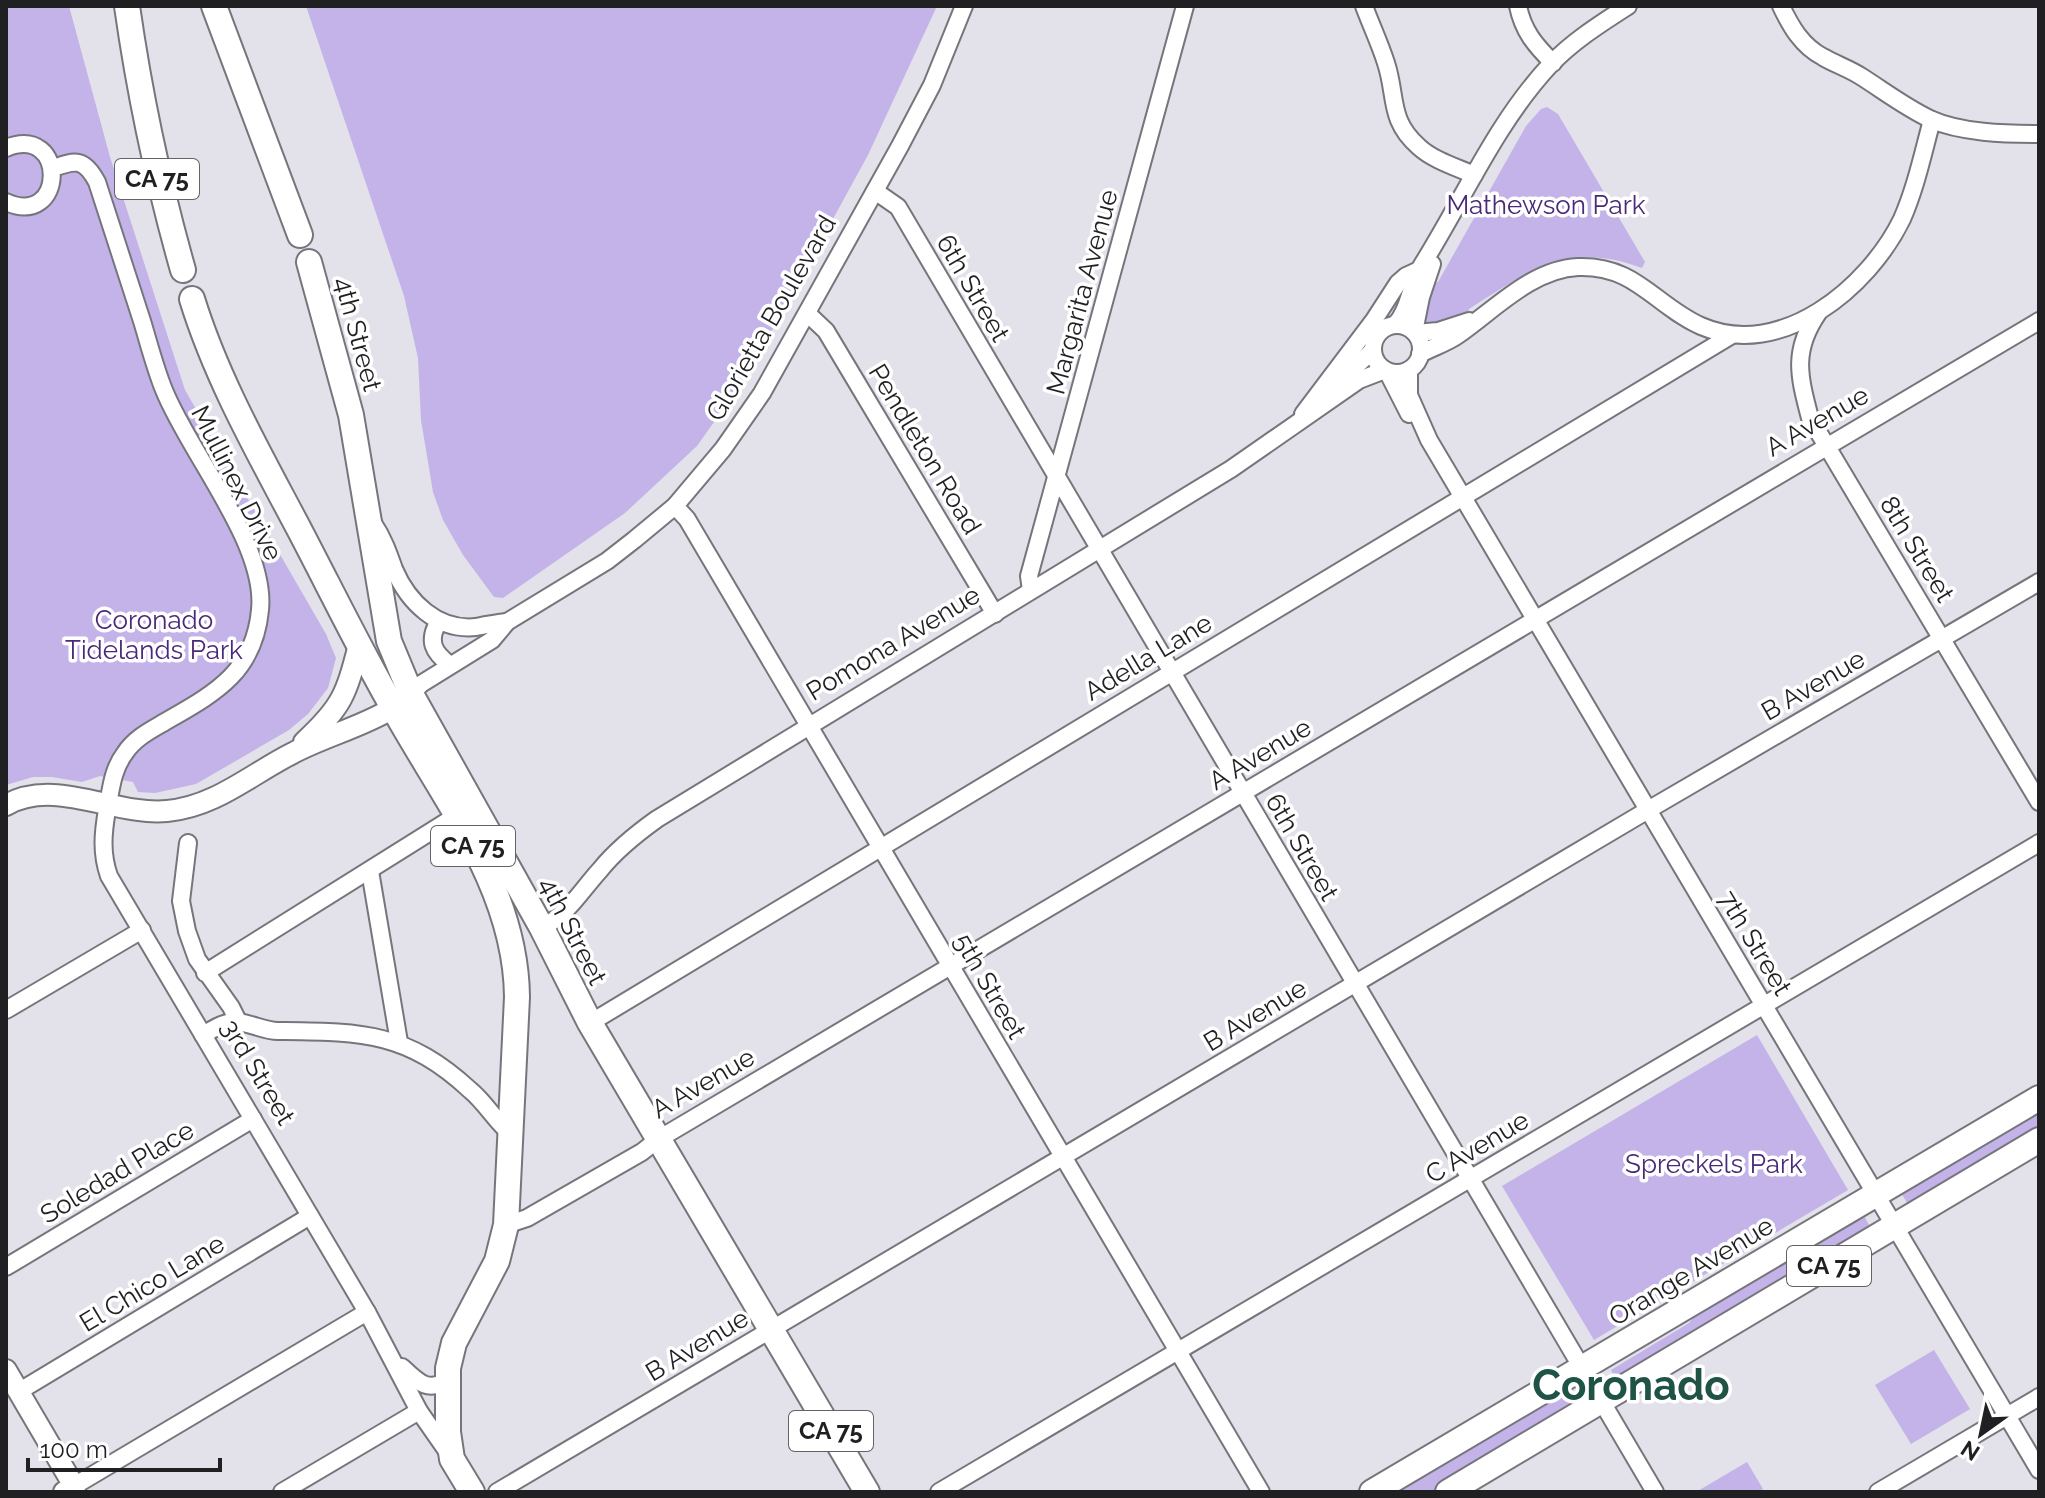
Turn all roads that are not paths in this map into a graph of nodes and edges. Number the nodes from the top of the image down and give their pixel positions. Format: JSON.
{"nodes":[{"id":1,"x":127,"y":6,"type":"edge"},
{"id":2,"x":214,"y":6,"type":"edge"},
{"id":3,"x":964,"y":6,"type":"edge"},
{"id":4,"x":1185,"y":6,"type":"edge"},
{"id":5,"x":1364,"y":6,"type":"edge"},
{"id":6,"x":1518,"y":6,"type":"edge"},
{"id":7,"x":1628,"y":6,"type":"edge"},
{"id":8,"x":1781,"y":6,"type":"edge"},
{"id":9,"x":1553,"y":63,"type":"junction"},
{"id":10,"x":1932,"y":120,"type":"junction"},
{"id":11,"x":2039,"y":134,"type":"edge"},
{"id":12,"x":6,"y":148,"type":"edge"},
{"id":13,"x":53,"y":168,"type":"junction"},
{"id":14,"x":1474,"y":175,"type":"junction"},
{"id":15,"x":875,"y":191,"type":"junction"},
{"id":16,"x":6,"y":202,"type":"edge"},
{"id":17,"x":300,"y":235,"type":"dead end"},
{"id":18,"x":1441,"y":235,"type":"junction"},
{"id":19,"x":309,"y":262,"type":"dead end"},
{"id":20,"x":183,"y":270,"type":"dead end"},
{"id":21,"x":1419,"y":270,"type":"junction"},
{"id":22,"x":192,"y":299,"type":"dead end"},
{"id":23,"x":1819,"y":312,"type":"junction"},
{"id":24,"x":808,"y":314,"type":"junction"},
{"id":25,"x":1482,"y":317,"type":"junction"},
{"id":26,"x":2039,"y":321,"type":"edge"},
{"id":27,"x":1395,"y":325,"type":"junction"},
{"id":28,"x":1415,"y":332,"type":"junction"},
{"id":29,"x":1732,"y":335,"type":"junction"},
{"id":30,"x":1373,"y":350,"type":"junction"},
{"id":31,"x":1420,"y":354,"type":"junction"},
{"id":32,"x":1386,"y":370,"type":"junction"},
{"id":33,"x":1409,"y":370,"type":"junction"},
{"id":34,"x":1292,"y":428,"type":"junction"},
{"id":35,"x":1429,"y":440,"type":"junction"},
{"id":36,"x":1827,"y":445,"type":"junction"},
{"id":37,"x":1057,"y":478,"type":"junction"},
{"id":38,"x":1463,"y":498,"type":"junction"},
{"id":39,"x":675,"y":506,"type":"junction"},
{"id":40,"x":368,"y":515,"type":"junction"},
{"id":41,"x":1098,"y":550,"type":"junction"},
{"id":42,"x":2039,"y":582,"type":"edge"},
{"id":43,"x":1031,"y":590,"type":"junction"},
{"id":44,"x":995,"y":614,"type":"junction"},
{"id":45,"x":1534,"y":618,"type":"junction"},
{"id":46,"x":439,"y":621,"type":"junction"},
{"id":47,"x":507,"y":622,"type":"junction"},
{"id":48,"x":1942,"y":637,"type":"junction"},
{"id":49,"x":359,"y":645,"type":"junction"},
{"id":50,"x":450,"y":665,"type":"junction"},
{"id":51,"x":1170,"y":671,"type":"junction"},
{"id":52,"x":402,"y":701,"type":"junction"},
{"id":53,"x":809,"y":726,"type":"junction"},
{"id":54,"x":292,"y":753,"type":"junction"},
{"id":55,"x":1243,"y":794,"type":"junction"},
{"id":56,"x":2039,"y":802,"type":"edge"},
{"id":57,"x":6,"y":805,"type":"edge"},
{"id":58,"x":108,"y":805,"type":"junction"},
{"id":59,"x":1648,"y":810,"type":"junction"},
{"id":60,"x":446,"y":822,"type":"dead end"},
{"id":61,"x":188,"y":843,"type":"dead end"},
{"id":62,"x":2039,"y":843,"type":"edge"},
{"id":63,"x":881,"y":847,"type":"junction"},
{"id":64,"x":370,"y":871,"type":"junction"},
{"id":65,"x":542,"y":928,"type":"junction"},
{"id":66,"x":142,"y":930,"type":"junction"},
{"id":67,"x":952,"y":967,"type":"junction"},
{"id":68,"x":205,"y":973,"type":"junction"},
{"id":69,"x":1355,"y":984,"type":"junction"},
{"id":70,"x":1764,"y":1005,"type":"junction"},
{"id":71,"x":6,"y":1010,"type":"edge"},
{"id":72,"x":238,"y":1021,"type":"junction"},
{"id":73,"x":590,"y":1023,"type":"junction"},
{"id":74,"x":203,"y":1035,"type":"junction"},
{"id":75,"x":399,"y":1042,"type":"junction"},
{"id":76,"x":2039,"y":1098,"type":"edge"},
{"id":77,"x":253,"y":1119,"type":"junction"},
{"id":78,"x":511,"y":1134,"type":"junction"},
{"id":79,"x":657,"y":1140,"type":"junction"},
{"id":80,"x":2039,"y":1140,"type":"edge"},
{"id":81,"x":1063,"y":1157,"type":"junction"},
{"id":82,"x":1470,"y":1179,"type":"junction"},
{"id":83,"x":1875,"y":1194,"type":"junction"},
{"id":84,"x":310,"y":1216,"type":"junction"},
{"id":85,"x":506,"y":1225,"type":"junction"},
{"id":86,"x":1895,"y":1228,"type":"junction"},
{"id":87,"x":6,"y":1267,"type":"edge"},
{"id":88,"x":367,"y":1312,"type":"junction"},
{"id":89,"x":771,"y":1329,"type":"junction"},
{"id":90,"x":1178,"y":1351,"type":"junction"},
{"id":91,"x":395,"y":1360,"type":"junction"},
{"id":92,"x":1582,"y":1368,"type":"junction"},
{"id":93,"x":6,"y":1370,"type":"edge"},
{"id":94,"x":448,"y":1380,"type":"junction"},
{"id":95,"x":18,"y":1392,"type":"junction"},
{"id":96,"x":2039,"y":1397,"type":"edge"},
{"id":97,"x":1601,"y":1401,"type":"junction"},
{"id":98,"x":419,"y":1411,"type":"junction"},
{"id":99,"x":2007,"y":1416,"type":"junction"},
{"id":100,"x":452,"y":1459,"type":"junction"},
{"id":101,"x":2039,"y":1470,"type":"edge"},
{"id":102,"x":72,"y":1490,"type":"edge"},
{"id":103,"x":282,"y":1492,"type":"edge"},
{"id":104,"x":472,"y":1492,"type":"edge"},
{"id":105,"x":497,"y":1492,"type":"edge"},
{"id":106,"x":867,"y":1492,"type":"edge"},
{"id":107,"x":939,"y":1492,"type":"edge"},
{"id":108,"x":1261,"y":1492,"type":"edge"},
{"id":109,"x":1372,"y":1492,"type":"edge"},
{"id":110,"x":1448,"y":1492,"type":"edge"},
{"id":111,"x":1655,"y":1492,"type":"edge"},
{"id":112,"x":1878,"y":1492,"type":"edge"}],
"edges":[{"from":1,"to":20,"type":"highway","number":"CA 75"},
{"from":2,"to":17,"type":"highway"},
{"from":3,"to":15,"type":"street","name":"Glorietta Boulevard"},
{"from":4,"to":37,"type":"street","name":"Margarita Avenue"},
{"from":5,"to":14,"type":"street"},
{"from":6,"to":9,"type":"street"},
{"from":7,"to":9,"type":"street","name":"Pomona Avenue"},
{"from":8,"to":10,"type":"street"},
{"from":9,"to":14,"type":"street","name":"Pomona Avenue"},
{"from":10,"to":11,"type":"street"},
{"from":10,"to":23,"type":"street"},
{"from":12,"to":13,"type":"street"},
{"from":13,"to":16,"type":"street"},
{"from":13,"to":58,"type":"street","name":"Mullinex Drive"},
{"from":14,"to":18,"type":"street","name":"Pomona Avenue"},
{"from":15,"to":24,"type":"street","name":"Glorietta Boulevard"},
{"from":15,"to":37,"type":"street","name":"6th Street"},
{"from":18,"to":21,"type":"street","name":"Pomona Avenue"},
{"from":18,"to":28,"type":"street"},
{"from":19,"to":40,"type":"highway","name":"4th Street","number":"CA 75"},
{"from":21,"to":27,"type":"street"},
{"from":21,"to":34,"type":"street","name":"Pomona Avenue"},
{"from":22,"to":49,"type":"highway","name":"4th Street","number":"CA 75"},
{"from":23,"to":29,"type":"street"},
{"from":23,"to":36,"type":"street","name":"8th Street"},
{"from":24,"to":39,"type":"street","name":"Glorietta Boulevard"},
{"from":24,"to":44,"type":"street","name":"Pendleton Road"},
{"from":25,"to":28,"type":"street"},
{"from":25,"to":29,"type":"street"},
{"from":25,"to":31,"type":"street"},
{"from":26,"to":36,"type":"street","name":"A Avenue"},
{"from":27,"to":28,"type":"street"},
{"from":27,"to":30,"type":"street"},
{"from":28,"to":31,"type":"street"},
{"from":29,"to":38,"type":"street","name":"Adella Lane"},
{"from":30,"to":32,"type":"street"},
{"from":30,"to":34,"type":"street"},
{"from":31,"to":33,"type":"street"},
{"from":32,"to":33,"type":"street","name":"Pomona Avenue"},
{"from":32,"to":34,"type":"street","name":"Pomona Avenue"},
{"from":32,"to":35,"type":"street","name":"7th Street"},
{"from":33,"to":35,"type":"street","name":"7th Street"},
{"from":34,"to":41,"type":"street","name":"Pomona Avenue"},
{"from":35,"to":38,"type":"street","name":"7th Street"},
{"from":36,"to":45,"type":"street","name":"A Avenue"},
{"from":36,"to":48,"type":"street","name":"8th Street"},
{"from":37,"to":41,"type":"street","name":"6th Street"},
{"from":37,"to":43,"type":"street","name":"Margarita Avenue"},
{"from":38,"to":45,"type":"street","name":"7th Street"},
{"from":38,"to":51,"type":"street","name":"Adella Lane"},
{"from":39,"to":47,"type":"street","name":"Glorietta Boulevard"},
{"from":39,"to":53,"type":"street","name":"5th Street"},
{"from":40,"to":46,"type":"street"},
{"from":40,"to":52,"type":"highway","name":"4th Street","number":"CA 75"},
{"from":41,"to":43,"type":"street","name":"Pomona Avenue"},
{"from":41,"to":51,"type":"street","name":"6th Street"},
{"from":42,"to":48,"type":"street","name":"B Avenue"},
{"from":43,"to":44,"type":"street","name":"Pomona Avenue"},
{"from":44,"to":53,"type":"street","name":"Pomona Avenue"},
{"from":45,"to":55,"type":"street","name":"A Avenue"},
{"from":45,"to":59,"type":"street","name":"7th Street"},
{"from":46,"to":47,"type":"street","name":"Glorietta Boulevard"},
{"from":46,"to":50,"type":"street"},
{"from":47,"to":50,"type":"street","name":"Glorietta Boulevard"},
{"from":48,"to":56,"type":"street","name":"8th Street"},
{"from":48,"to":59,"type":"street","name":"B Avenue"},
{"from":49,"to":52,"type":"highway","name":"4th Street","number":"CA 75"},
{"from":49,"to":54,"type":"main road","name":"Glorietta Boulevard"},
{"from":50,"to":52,"type":"street","name":"Glorietta Boulevard"},
{"from":51,"to":55,"type":"street","name":"6th Street"},
{"from":51,"to":63,"type":"street","name":"Adella Lane"},
{"from":52,"to":54,"type":"main road","name":"Glorietta Boulevard"},
{"from":52,"to":65,"type":"highway","name":"4th Street","number":"CA 75"},
{"from":52,"to":78,"type":"highway","number":"CA 75"},
{"from":53,"to":63,"type":"street","name":"5th Street"},
{"from":53,"to":65,"type":"street","name":"Pomona Avenue"},
{"from":54,"to":58,"type":"main road","name":"Glorietta Boulevard"},
{"from":55,"to":67,"type":"street","name":"A Avenue"},
{"from":55,"to":69,"type":"street","name":"6th Street"},
{"from":57,"to":58,"type":"main road","name":"Glorietta Boulevard"},
{"from":58,"to":66,"type":"street","name":"3rd Street"},
{"from":59,"to":69,"type":"street","name":"B Avenue"},
{"from":59,"to":70,"type":"street","name":"7th Street"},
{"from":60,"to":64,"type":"street"},
{"from":61,"to":68,"type":"street"},
{"from":62,"to":70,"type":"street","name":"C Avenue"},
{"from":63,"to":67,"type":"street","name":"5th Street"},
{"from":63,"to":73,"type":"street","name":"Adella Lane"},
{"from":64,"to":68,"type":"street"},
{"from":64,"to":75,"type":"street"},
{"from":65,"to":73,"type":"highway","name":"4th Street","number":"CA 75"},
{"from":66,"to":71,"type":"street"},
{"from":66,"to":74,"type":"street","name":"3rd Street"},
{"from":67,"to":79,"type":"street","name":"A Avenue"},
{"from":67,"to":81,"type":"street","name":"5th Street"},
{"from":68,"to":72,"type":"street"},
{"from":69,"to":81,"type":"street","name":"B Avenue"},
{"from":69,"to":82,"type":"street","name":"6th Street"},
{"from":70,"to":82,"type":"street","name":"C Avenue"},
{"from":70,"to":83,"type":"street","name":"7th Street"},
{"from":72,"to":74,"type":"street"},
{"from":72,"to":75,"type":"street"},
{"from":73,"to":79,"type":"highway","name":"4th Street","number":"CA 75"},
{"from":74,"to":77,"type":"street","name":"3rd Street"},
{"from":75,"to":78,"type":"street"},
{"from":76,"to":83,"type":"highway","name":"Orange Avenue","number":"CA 75"},
{"from":77,"to":84,"type":"street","name":"3rd Street"},
{"from":77,"to":87,"type":"street","name":"Soledad Place"},
{"from":78,"to":85,"type":"highway","number":"CA 75"},
{"from":79,"to":85,"type":"street","name":"A Avenue"},
{"from":79,"to":89,"type":"highway","name":"4th Street","number":"CA 75"},
{"from":80,"to":86,"type":"highway","number":"CA 75"},
{"from":81,"to":89,"type":"street","name":"B Avenue"},
{"from":81,"to":90,"type":"street","name":"5th Street"},
{"from":82,"to":90,"type":"street","name":"C Avenue"},
{"from":82,"to":92,"type":"street","name":"6th Street"},
{"from":83,"to":86,"type":"street","name":"7th Street"},
{"from":83,"to":92,"type":"highway","name":"Orange Avenue","number":"CA 75"},
{"from":84,"to":88,"type":"street","name":"3rd Street"},
{"from":84,"to":95,"type":"street","name":"El Chico Lane"},
{"from":85,"to":94,"type":"highway","number":"CA 75"},
{"from":86,"to":97,"type":"highway","number":"CA 75"},
{"from":86,"to":99,"type":"street","name":"7th Street"},
{"from":88,"to":91,"type":"street","name":"3rd Street"},
{"from":88,"to":102,"type":"street"},
{"from":89,"to":105,"type":"street","name":"B Avenue"},
{"from":89,"to":106,"type":"highway","name":"4th Street","number":"CA 75"},
{"from":90,"to":107,"type":"street","name":"C Avenue"},
{"from":90,"to":108,"type":"street","name":"5th Street"},
{"from":91,"to":94,"type":"street","name":"3rd Street"},
{"from":91,"to":98,"type":"street","name":"3rd Street"},
{"from":92,"to":97,"type":"street","name":"6th Street"},
{"from":92,"to":109,"type":"highway","name":"Orange Avenue","number":"CA 75"},
{"from":93,"to":95,"type":"main road"},
{"from":94,"to":100,"type":"highway","number":"CA 75"},
{"from":95,"to":102,"type":"main road"},
{"from":96,"to":99,"type":"street"},
{"from":97,"to":110,"type":"highway","number":"CA 75"},
{"from":97,"to":111,"type":"street","name":"6th Street"},
{"from":98,"to":100,"type":"street","name":"3rd Street"},
{"from":98,"to":103,"type":"street"},
{"from":99,"to":101,"type":"street","name":"7th Street"},
{"from":99,"to":112,"type":"street"},
{"from":100,"to":104,"type":"highway","name":"3rd Street","number":"CA 75"}]}
